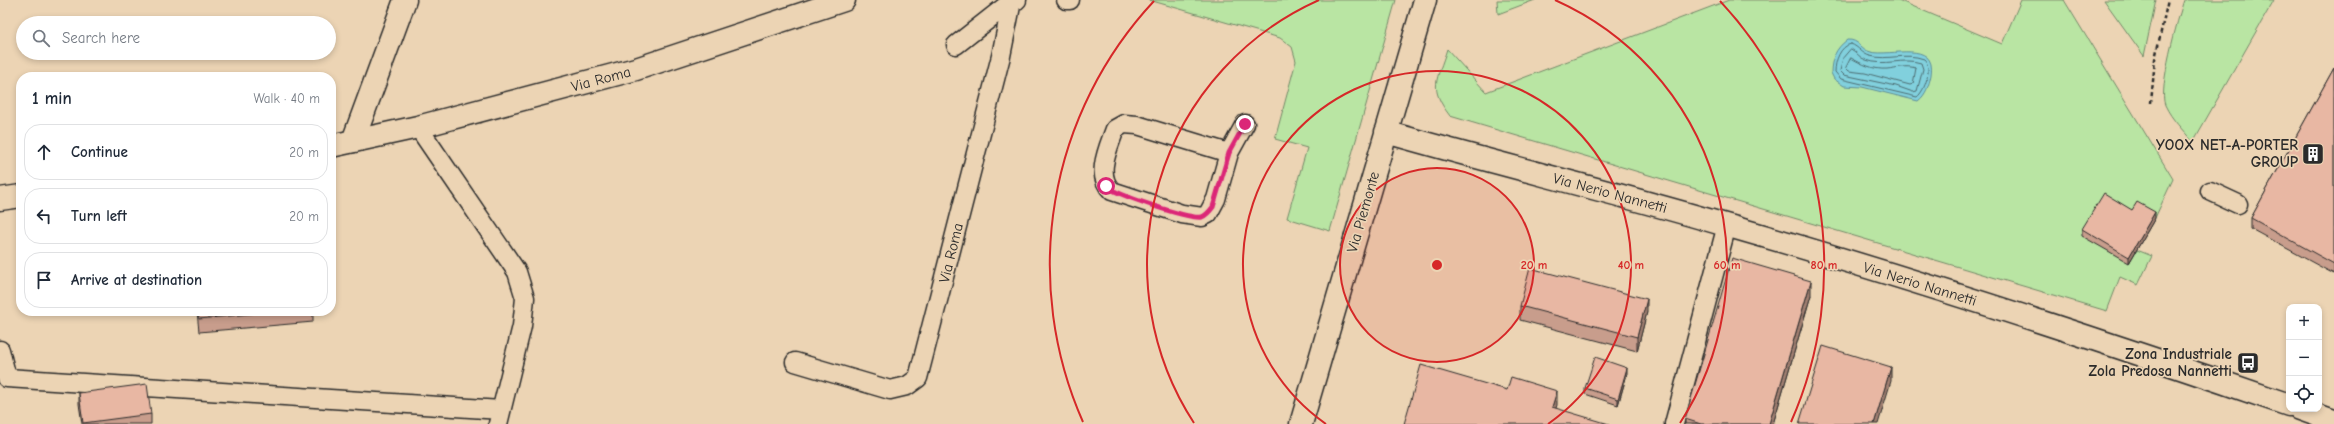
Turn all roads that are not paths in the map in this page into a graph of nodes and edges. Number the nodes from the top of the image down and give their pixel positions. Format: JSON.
{"nodes":[{"id":1,"x":405,"y":0,"type":"edge"},
{"id":2,"x":844,"y":0,"type":"edge"},
{"id":3,"x":1066,"y":0,"type":"edge"},
{"id":4,"x":1070,"y":0,"type":"edge"},
{"id":5,"x":1425,"y":0,"type":"edge"},
{"id":6,"x":1015,"y":1,"type":"edge"},
{"id":7,"x":956,"y":45,"type":"dead end"},
{"id":8,"x":1245,"y":124,"type":"dead end"},
{"id":9,"x":418,"y":127,"type":"junction"},
{"id":10,"x":1386,"y":132,"type":"junction"},
{"id":11,"x":353,"y":141,"type":"junction"},
{"id":12,"x":336,"y":145,"type":"edge"},
{"id":13,"x":1229,"y":153,"type":"junction"},
{"id":14,"x":2210,"y":191,"type":"dead end"},
{"id":15,"x":16,"y":197,"type":"edge"},
{"id":16,"x":0,"y":199,"type":"edge"},
{"id":17,"x":2238,"y":204,"type":"dead end"},
{"id":18,"x":1728,"y":225,"type":"junction"},
{"id":19,"x":0,"y":350,"type":"edge"},
{"id":20,"x":795,"y":362,"type":"dead end"},
{"id":21,"x":2286,"y":404,"type":"edge"},
{"id":22,"x":2309,"y":412,"type":"edge"},
{"id":23,"x":499,"y":417,"type":"edge"},
{"id":24,"x":2334,"y":420,"type":"edge"},
{"id":25,"x":1301,"y":424,"type":"edge"},
{"id":26,"x":1674,"y":424,"type":"edge"}],
"edges":[{"from":1,"to":11,"type":"street"},
{"from":2,"to":9,"type":"street","name":"Via Roma"},
{"from":3,"to":4,"type":"lane"},
{"from":5,"to":10,"type":"street","name":"Via Piemonte"},
{"from":6,"to":7,"type":"lane","name":"Via Roma"},
{"from":6,"to":20,"type":"lane","name":"Via Roma"},
{"from":8,"to":13,"type":"lane"},
{"from":9,"to":11,"type":"street","name":"Via Roma"},
{"from":9,"to":23,"type":"lane"},
{"from":10,"to":18,"type":"street","name":"Via Nerio Nannetti"},
{"from":10,"to":25,"type":"street","name":"Via Piemonte"},
{"from":11,"to":12,"type":"street","name":"Via Roma"},
{"from":13,"to":13,"type":"lane"},
{"from":14,"to":17,"type":"lane"},
{"from":15,"to":16,"type":"street"},
{"from":18,"to":21,"type":"street","name":"Via Nerio Nannetti"},
{"from":18,"to":26,"type":"lane"},
{"from":19,"to":23,"type":"lane"},
{"from":22,"to":24,"type":"street"}]}
